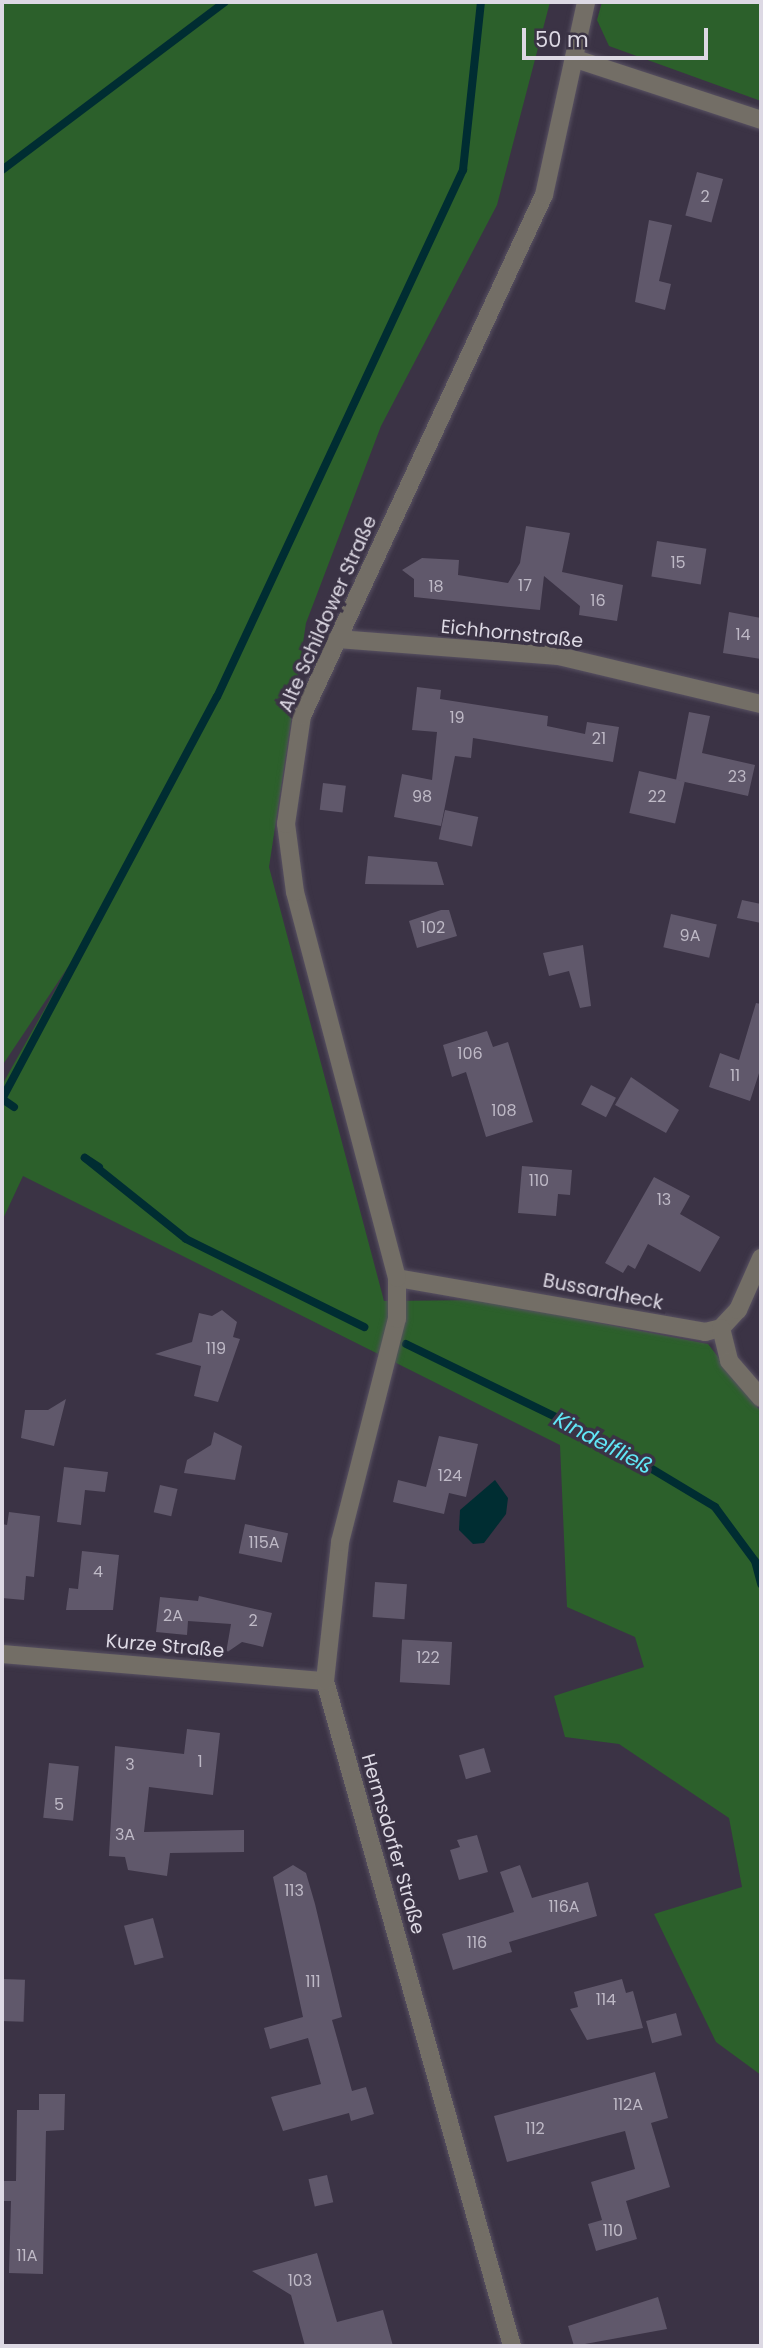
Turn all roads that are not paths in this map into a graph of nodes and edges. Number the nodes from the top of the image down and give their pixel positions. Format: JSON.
{"nodes":[{"id":1,"x":586,"y":2,"type":"edge"},
{"id":2,"x":576,"y":59,"type":"junction"},
{"id":3,"x":761,"y":120,"type":"edge"},
{"id":4,"x":337,"y":639,"type":"junction"},
{"id":5,"x":761,"y":704,"type":"edge"},
{"id":6,"x":761,"y":1258,"type":"edge"},
{"id":7,"x":397,"y":1278,"type":"junction"},
{"id":8,"x":721,"y":1328,"type":"junction"},
{"id":9,"x":388,"y":1355,"type":"joint"},
{"id":10,"x":761,"y":1398,"type":"edge"},
{"id":11,"x":2,"y":1654,"type":"edge"},
{"id":12,"x":325,"y":1681,"type":"junction"},
{"id":13,"x":512,"y":2346,"type":"edge"}],
"edges":[{"from":1,"to":2,"type":"street","name":"Alte Schildower Straße"},
{"from":2,"to":3,"type":"street"},
{"from":2,"to":4,"type":"street","name":"Alte Schildower Straße"},
{"from":4,"to":5,"type":"street","name":"Eichhornstraße"},
{"from":4,"to":7,"type":"street","name":"Alte Schildower Straße"},
{"from":6,"to":8,"type":"street"},
{"from":7,"to":8,"type":"street","name":"Bussardheck"},
{"from":7,"to":9,"type":"street","name":"Alte Schildower Straße"},
{"from":8,"to":10,"type":"street"},
{"from":9,"to":12,"type":"street","name":"Hermsdorfer Straße"},
{"from":11,"to":12,"type":"street","name":"Kurze Straße"},
{"from":12,"to":13,"type":"street","name":"Hermsdorfer Straße"}]}
